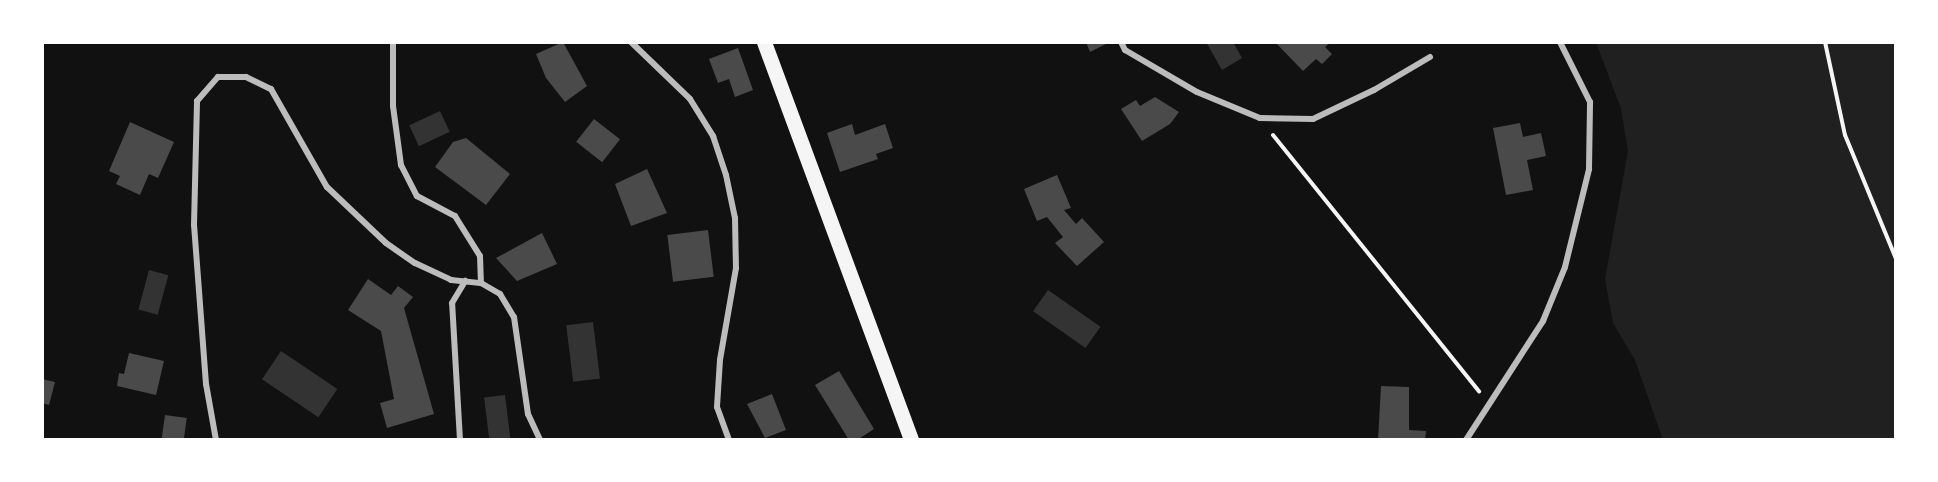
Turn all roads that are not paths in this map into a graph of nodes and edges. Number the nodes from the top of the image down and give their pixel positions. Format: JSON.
{"nodes":[{"id":1,"x":393,"y":42,"type":"edge"},
{"id":2,"x":630,"y":42,"type":"edge"},
{"id":3,"x":764,"y":42,"type":"edge"},
{"id":4,"x":1122,"y":42,"type":"edge"},
{"id":5,"x":1560,"y":42,"type":"edge"},
{"id":6,"x":1430,"y":57,"type":"dead end"},
{"id":7,"x":465,"y":281,"type":"junction"},
{"id":8,"x":481,"y":283,"type":"junction"},
{"id":9,"x":216,"y":440,"type":"edge"},
{"id":10,"x":460,"y":440,"type":"edge"},
{"id":11,"x":540,"y":440,"type":"edge"},
{"id":12,"x":729,"y":440,"type":"edge"},
{"id":13,"x":911,"y":440,"type":"edge"},
{"id":14,"x":1466,"y":440,"type":"edge"}],
"edges":[{"from":1,"to":8,"type":"street"},
{"from":2,"to":12,"type":"street"},
{"from":3,"to":13,"type":"main road"},
{"from":4,"to":6,"type":"street"},
{"from":5,"to":14,"type":"street"},
{"from":7,"to":8,"type":"street"},
{"from":7,"to":9,"type":"street"},
{"from":7,"to":10,"type":"street"},
{"from":8,"to":11,"type":"street"}]}
